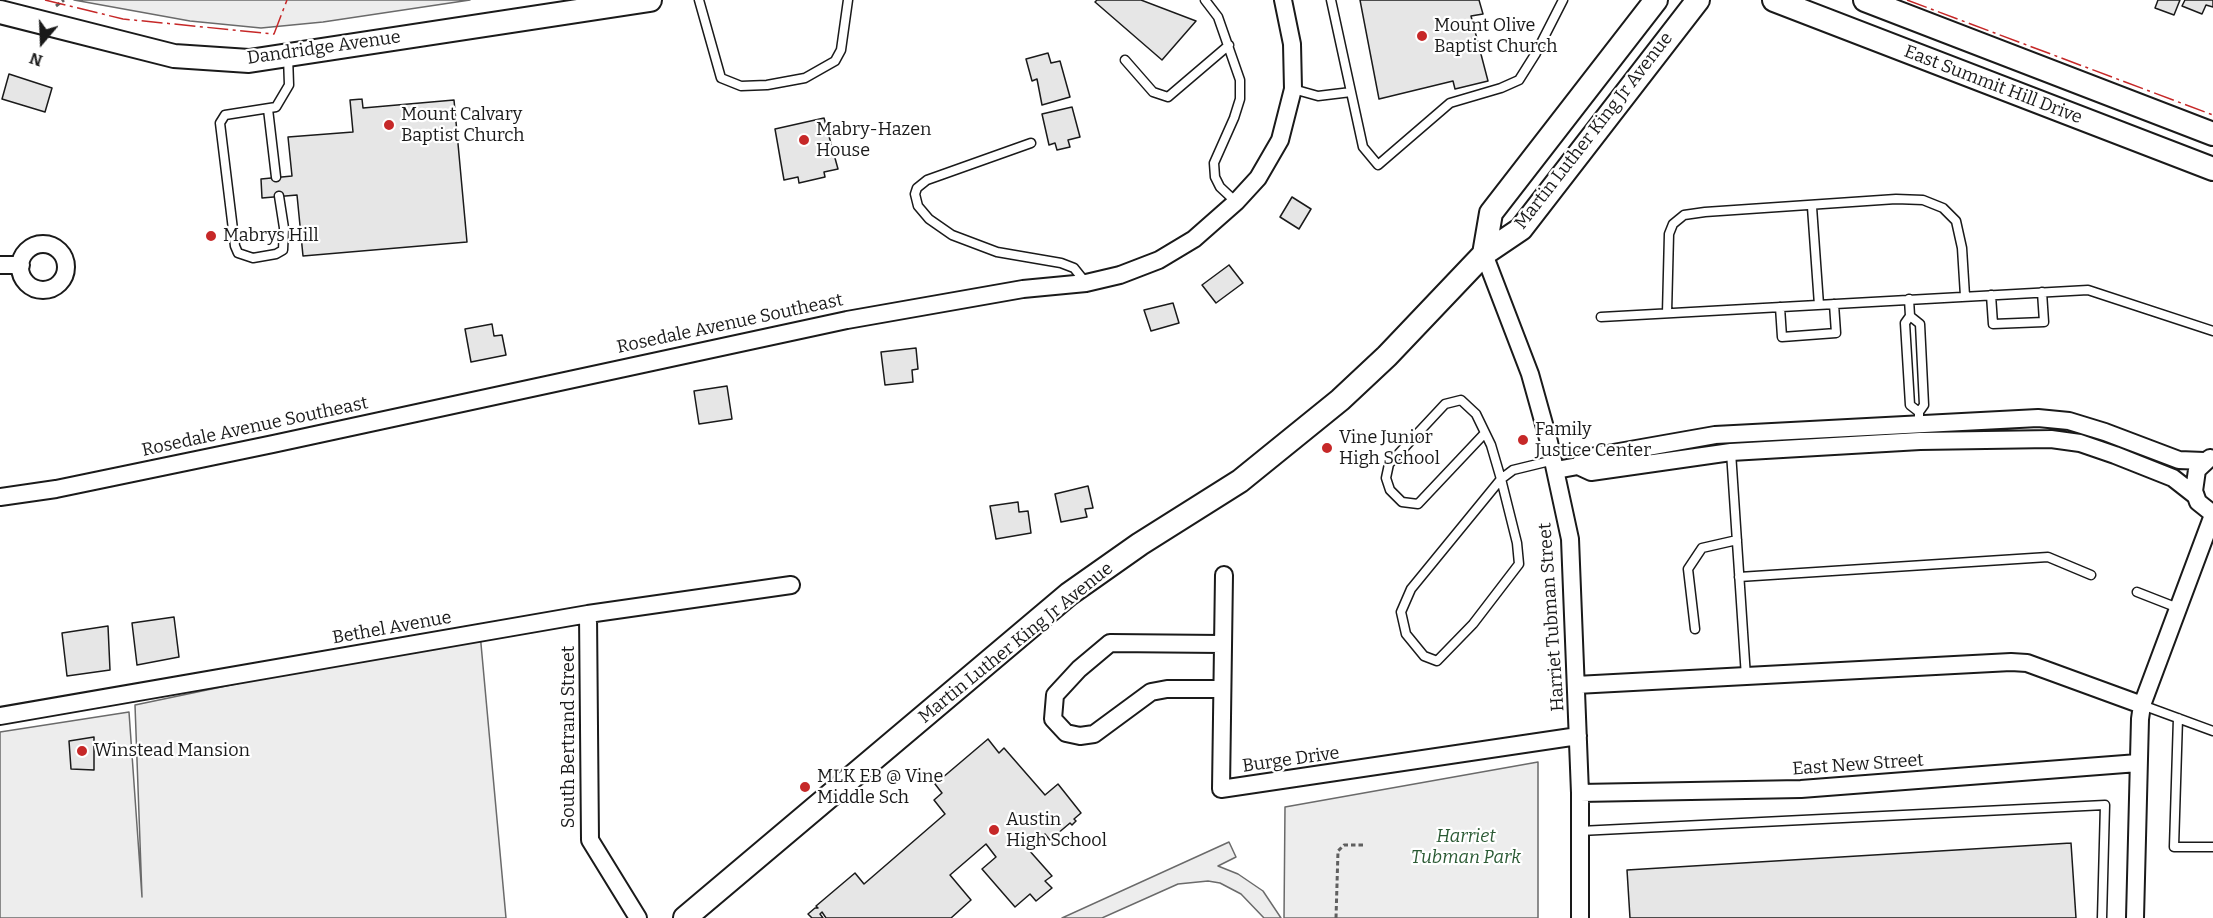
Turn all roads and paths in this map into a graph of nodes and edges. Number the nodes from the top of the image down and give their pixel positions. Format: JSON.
{"nodes":[{"id":1,"x":650,"y":0,"type":"edge"},
{"id":2,"x":699,"y":0,"type":"edge"},
{"id":3,"x":848,"y":0,"type":"edge"},
{"id":4,"x":1205,"y":0,"type":"edge"},
{"id":5,"x":1283,"y":0,"type":"edge"},
{"id":6,"x":1331,"y":0,"type":"edge"},
{"id":7,"x":1563,"y":0,"type":"edge"},
{"id":8,"x":1639,"y":0,"type":"edge"},
{"id":9,"x":1656,"y":0,"type":"edge"},
{"id":10,"x":1698,"y":0,"type":"edge"},
{"id":11,"x":1774,"y":0,"type":"edge"},
{"id":12,"x":1865,"y":0,"type":"edge"},
{"id":13,"x":0,"y":12,"type":"edge"},
{"id":14,"x":1637,"y":24,"type":"junction"},
{"id":15,"x":1229,"y":45,"type":"junction"},
{"id":16,"x":288,"y":55,"type":"junction"},
{"id":17,"x":1125,"y":60,"type":"dead end"},
{"id":18,"x":1293,"y":89,"type":"junction"},
{"id":19,"x":1351,"y":92,"type":"junction"},
{"id":20,"x":268,"y":109,"type":"junction"},
{"id":21,"x":2213,"y":134,"type":"edge"},
{"id":22,"x":1031,"y":143,"type":"dead end"},
{"id":23,"x":2213,"y":169,"type":"edge"},
{"id":24,"x":276,"y":177,"type":"dead end"},
{"id":25,"x":279,"y":196,"type":"dead end"},
{"id":26,"x":1236,"y":202,"type":"junction"},
{"id":27,"x":1812,"y":207,"type":"junction"},
{"id":28,"x":1484,"y":254,"type":"junction"},
{"id":29,"x":0,"y":265,"type":"edge"},
{"id":30,"x":21,"y":265,"type":"dead end"},
{"id":31,"x":1086,"y":283,"type":"junction"},
{"id":32,"x":2042,"y":292,"type":"junction"},
{"id":33,"x":1991,"y":295,"type":"junction"},
{"id":34,"x":1965,"y":296,"type":"junction"},
{"id":35,"x":1910,"y":299,"type":"junction"},
{"id":36,"x":1834,"y":304,"type":"junction"},
{"id":37,"x":1819,"y":305,"type":"junction"},
{"id":38,"x":1780,"y":307,"type":"junction"},
{"id":39,"x":1667,"y":313,"type":"junction"},
{"id":40,"x":1910,"y":316,"type":"junction"},
{"id":41,"x":1601,"y":317,"type":"dead end"},
{"id":42,"x":2213,"y":331,"type":"edge"},
{"id":43,"x":1919,"y":418,"type":"junction"},
{"id":44,"x":1485,"y":433,"type":"junction"},
{"id":45,"x":1920,"y":441,"type":"junction"},
{"id":46,"x":1731,"y":452,"type":"junction"},
{"id":47,"x":2209,"y":458,"type":"edge"},
{"id":48,"x":1555,"y":465,"type":"junction"},
{"id":49,"x":1578,"y":466,"type":"junction"},
{"id":50,"x":1501,"y":479,"type":"junction"},
{"id":51,"x":2196,"y":496,"type":"junction"},
{"id":52,"x":0,"y":497,"type":"edge"},
{"id":53,"x":2213,"y":515,"type":"edge"},
{"id":54,"x":1737,"y":540,"type":"junction"},
{"id":55,"x":1224,"y":575,"type":"dead end"},
{"id":56,"x":2091,"y":575,"type":"dead end"},
{"id":57,"x":1739,"y":577,"type":"junction"},
{"id":58,"x":791,"y":585,"type":"dead end"},
{"id":59,"x":2137,"y":592,"type":"dead end"},
{"id":60,"x":2178,"y":608,"type":"junction"},
{"id":61,"x":588,"y":614,"type":"junction"},
{"id":62,"x":1695,"y":629,"type":"dead end"},
{"id":63,"x":1222,"y":644,"type":"junction"},
{"id":64,"x":1746,"y":677,"type":"junction"},
{"id":65,"x":1576,"y":685,"type":"junction"},
{"id":66,"x":1222,"y":689,"type":"junction"},
{"id":67,"x":2142,"y":705,"type":"junction"},
{"id":68,"x":0,"y":716,"type":"edge"},
{"id":69,"x":2178,"y":718,"type":"junction"},
{"id":70,"x":2213,"y":731,"type":"edge"},
{"id":71,"x":1578,"y":736,"type":"junction"},
{"id":72,"x":2138,"y":763,"type":"junction"},
{"id":73,"x":1580,"y":793,"type":"junction"},
{"id":74,"x":1580,"y":831,"type":"junction"},
{"id":75,"x":1366,"y":845,"type":"dead end"},
{"id":76,"x":2213,"y":847,"type":"edge"},
{"id":77,"x":638,"y":918,"type":"edge"},
{"id":78,"x":685,"y":918,"type":"edge"},
{"id":79,"x":1336,"y":918,"type":"edge"},
{"id":80,"x":1580,"y":918,"type":"edge"},
{"id":81,"x":2102,"y":918,"type":"edge"},
{"id":82,"x":2135,"y":918,"type":"edge"}],
"edges":[{"from":1,"to":16,"type":"main road","name":"Dandridge Avenue"},
{"from":2,"to":3,"type":"lane"},
{"from":4,"to":15,"type":"lane"},
{"from":5,"to":18,"type":"street","name":"Rosedale Avenue Southeast"},
{"from":6,"to":19,"type":"lane"},
{"from":7,"to":19,"type":"lane"},
{"from":8,"to":14,"type":"main road"},
{"from":9,"to":14,"type":"main road","name":"Martin Luther King Jr Avenue"},
{"from":10,"to":28,"type":"main road","name":"Martin Luther King Jr Avenue"},
{"from":11,"to":23,"type":"main road","name":"East Summit Hill Drive"},
{"from":12,"to":21,"type":"main road","name":"East Summit Hill Drive"},
{"from":13,"to":16,"type":"main road","name":"Dandridge Avenue"},
{"from":14,"to":28,"type":"main road","name":"Martin Luther King Jr Avenue"},
{"from":15,"to":17,"type":"lane"},
{"from":15,"to":26,"type":"lane"},
{"from":16,"to":20,"type":"lane"},
{"from":18,"to":19,"type":"lane"},
{"from":18,"to":26,"type":"street","name":"Rosedale Avenue Southeast"},
{"from":20,"to":24,"type":"lane"},
{"from":20,"to":25,"type":"lane"},
{"from":22,"to":31,"type":"lane"},
{"from":26,"to":31,"type":"street","name":"Rosedale Avenue Southeast"},
{"from":27,"to":34,"type":"lane"},
{"from":27,"to":37,"type":"lane"},
{"from":27,"to":39,"type":"lane"},
{"from":28,"to":48,"type":"street","name":"Harriet Tubman Street"},
{"from":28,"to":78,"type":"main road","name":"Martin Luther King Jr Avenue"},
{"from":29,"to":30,"type":"street"},
{"from":31,"to":52,"type":"street","name":"Rosedale Avenue Southeast"},
{"from":32,"to":33,"type":"lane"},
{"from":32,"to":33,"type":"lane"},
{"from":32,"to":42,"type":"lane"},
{"from":33,"to":34,"type":"lane"},
{"from":34,"to":35,"type":"lane"},
{"from":35,"to":36,"type":"lane"},
{"from":35,"to":40,"type":"lane"},
{"from":36,"to":37,"type":"lane"},
{"from":36,"to":38,"type":"lane"},
{"from":37,"to":38,"type":"lane"},
{"from":38,"to":39,"type":"lane"},
{"from":39,"to":41,"type":"lane"},
{"from":40,"to":43,"type":"lane"},
{"from":40,"to":43,"type":"lane"},
{"from":43,"to":45,"type":"lane"},
{"from":43,"to":47,"type":"street"},
{"from":43,"to":49,"type":"street"},
{"from":44,"to":44,"type":"lane"},
{"from":44,"to":50,"type":"lane"},
{"from":45,"to":46,"type":"street"},
{"from":45,"to":51,"type":"street"},
{"from":46,"to":49,"type":"street"},
{"from":46,"to":54,"type":"lane"},
{"from":47,"to":51,"type":"street"},
{"from":48,"to":49,"type":"street"},
{"from":48,"to":50,"type":"lane"},
{"from":48,"to":65,"type":"street","name":"Harriet Tubman Street"},
{"from":50,"to":50,"type":"lane"},
{"from":51,"to":53,"type":"street"},
{"from":53,"to":60,"type":"street"},
{"from":54,"to":57,"type":"lane"},
{"from":54,"to":62,"type":"lane"},
{"from":55,"to":63,"type":"street","name":"Burge Drive"},
{"from":56,"to":57,"type":"lane"},
{"from":57,"to":64,"type":"lane"},
{"from":58,"to":61,"type":"street","name":"Bethel Avenue"},
{"from":59,"to":60,"type":"lane"},
{"from":60,"to":67,"type":"street"},
{"from":61,"to":68,"type":"street","name":"Bethel Avenue"},
{"from":61,"to":77,"type":"street","name":"South Bertrand Street"},
{"from":63,"to":66,"type":"street","name":"Burge Drive"},
{"from":63,"to":66,"type":"street"},
{"from":64,"to":65,"type":"street"},
{"from":64,"to":67,"type":"street"},
{"from":65,"to":71,"type":"street","name":"Harriet Tubman Street"},
{"from":66,"to":71,"type":"street","name":"Burge Drive"},
{"from":67,"to":69,"type":"lane"},
{"from":67,"to":72,"type":"street"},
{"from":69,"to":70,"type":"lane"},
{"from":69,"to":76,"type":"lane"},
{"from":71,"to":73,"type":"street","name":"Harriet Tubman Street"},
{"from":72,"to":73,"type":"street","name":"East New Street"},
{"from":72,"to":82,"type":"street"},
{"from":73,"to":74,"type":"street","name":"Harriet Tubman Street"},
{"from":74,"to":80,"type":"street","name":"Harriet Tubman Street"},
{"from":74,"to":81,"type":"lane"},
{"from":75,"to":79,"type":"path"}]}
